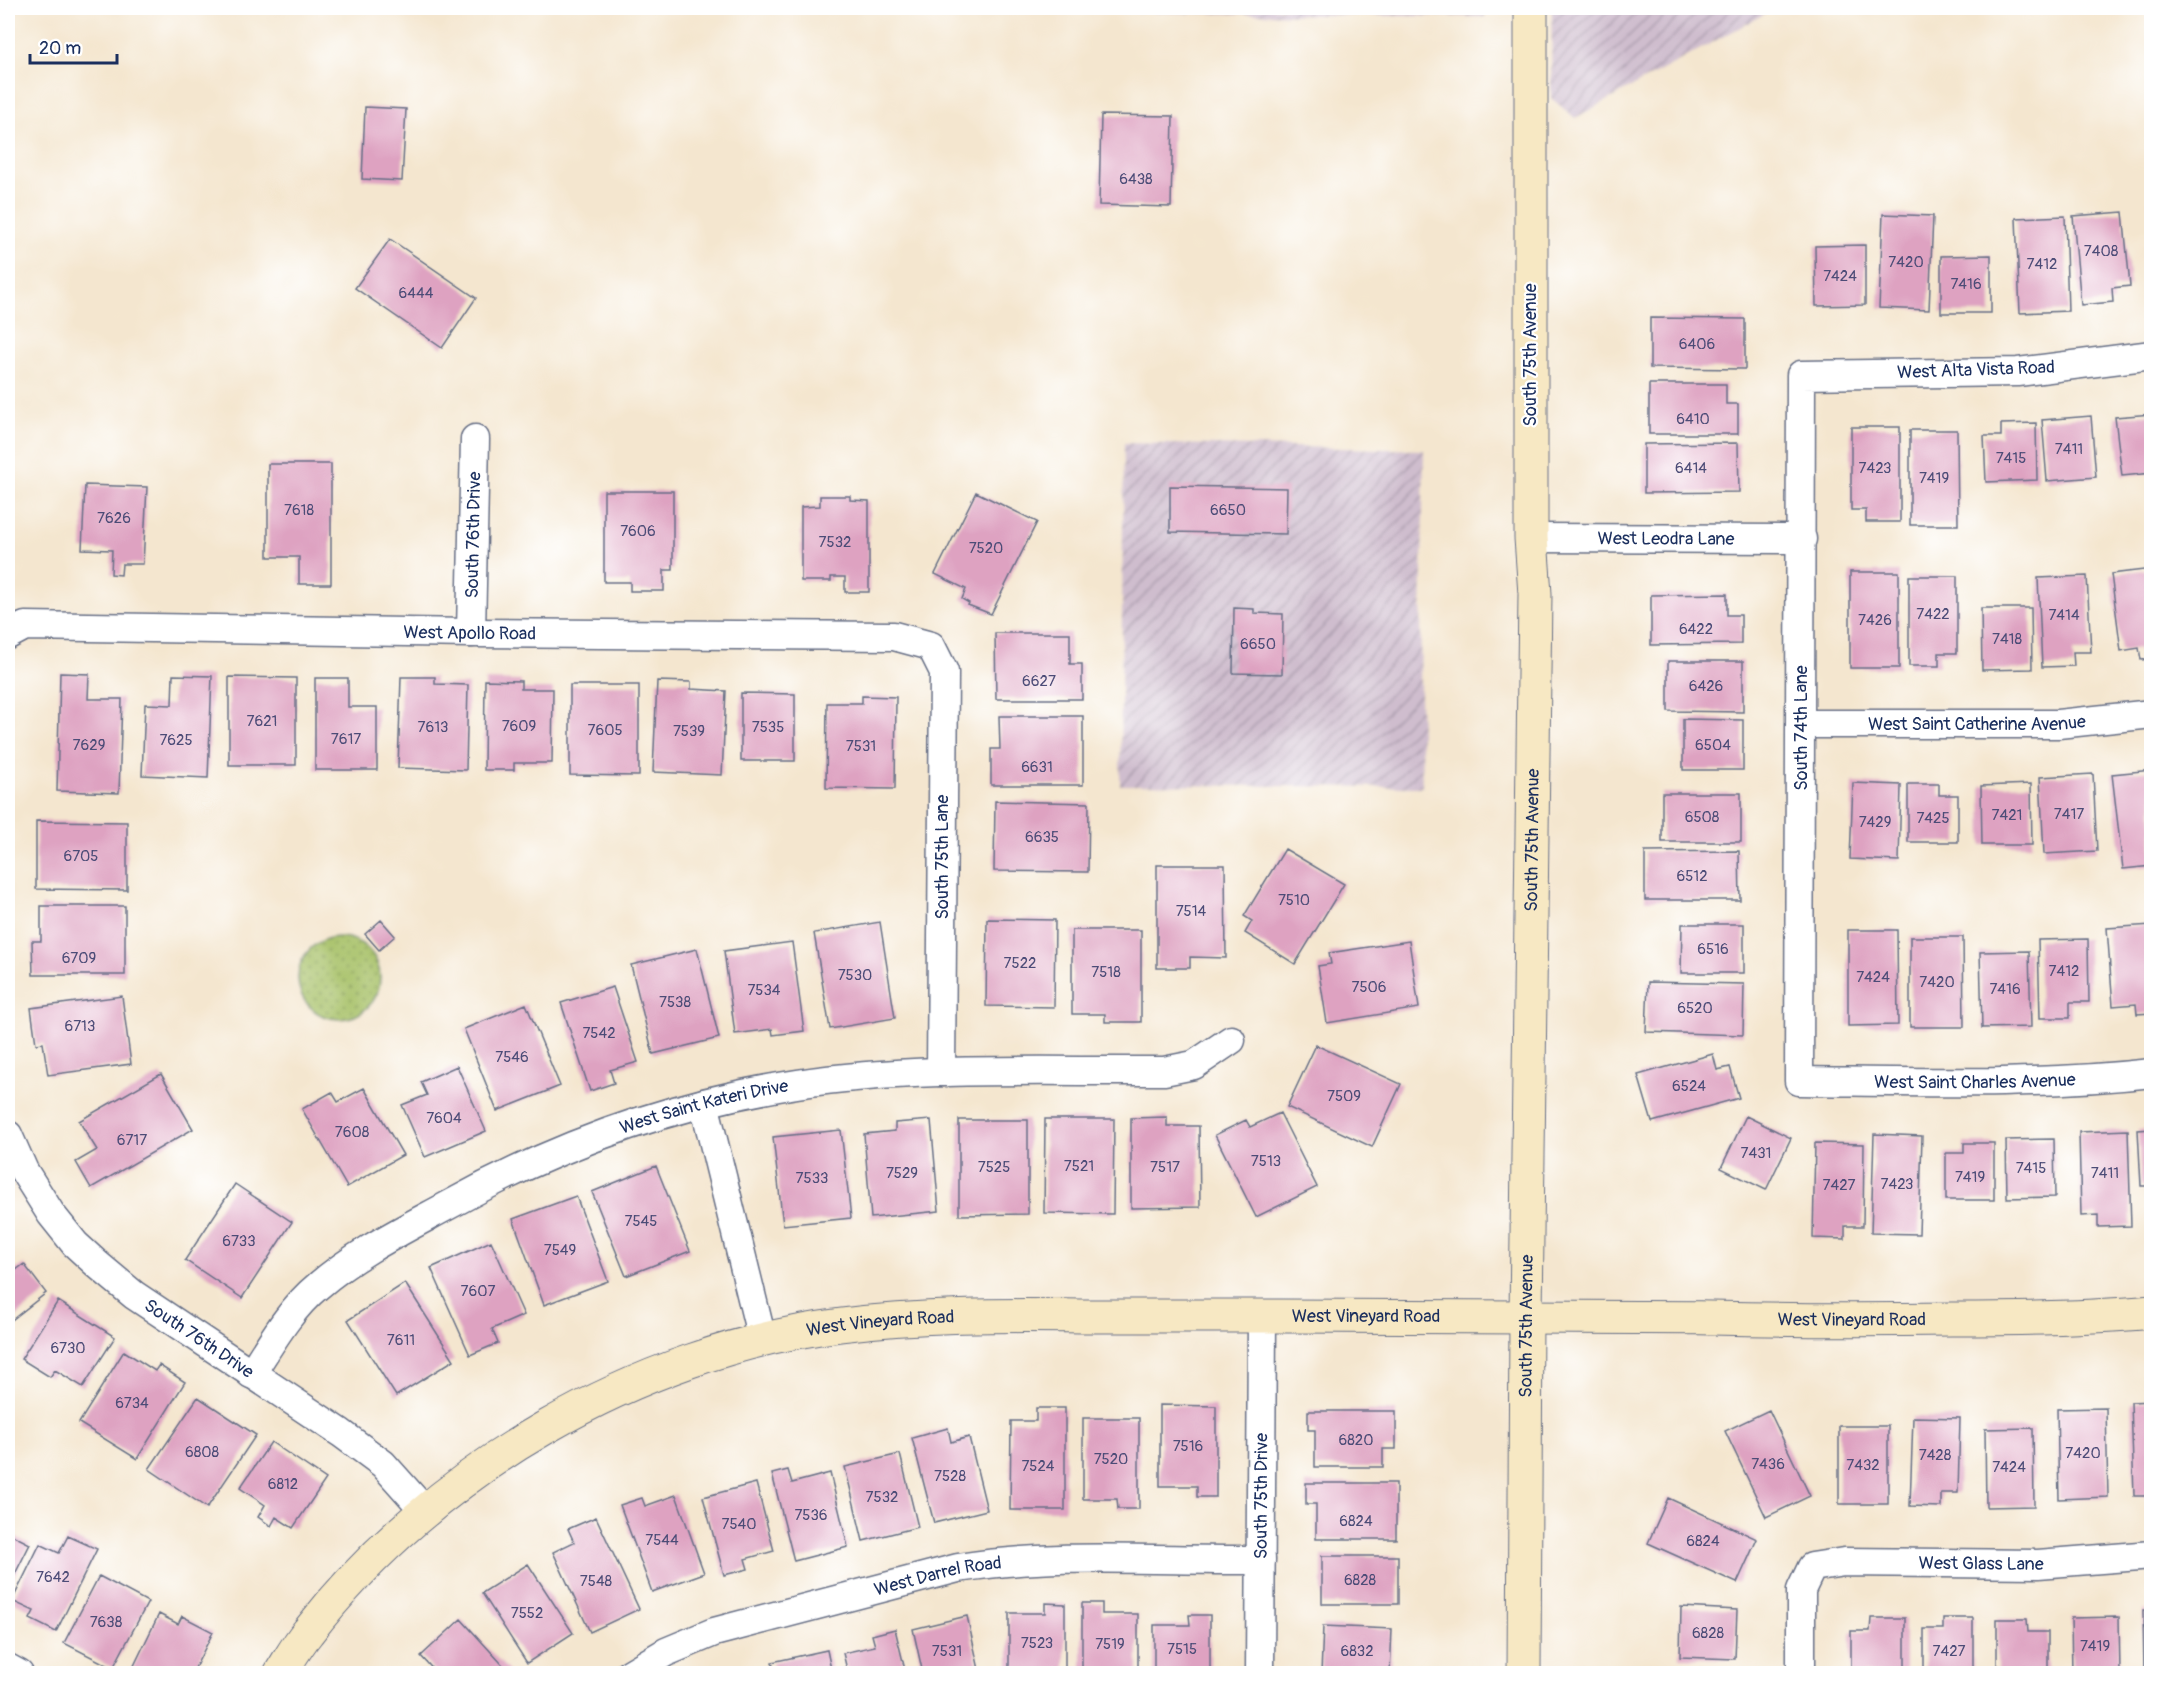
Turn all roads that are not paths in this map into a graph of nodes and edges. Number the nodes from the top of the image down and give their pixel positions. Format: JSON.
{"nodes":[{"id":1,"x":1532,"y":8,"type":"edge"},
{"id":2,"x":2151,"y":355,"type":"edge"},
{"id":3,"x":1801,"y":375,"type":"joint"},
{"id":4,"x":475,"y":439,"type":"dead end"},
{"id":5,"x":1531,"y":538,"type":"junction"},
{"id":6,"x":1802,"y":539,"type":"junction"},
{"id":7,"x":471,"y":633,"type":"junction"},
{"id":8,"x":8,"y":635,"type":"edge"},
{"id":9,"x":931,"y":646,"type":"joint"},
{"id":10,"x":2151,"y":714,"type":"edge"},
{"id":11,"x":1801,"y":724,"type":"junction"},
{"id":12,"x":1231,"y":1040,"type":"dead end"},
{"id":13,"x":941,"y":1072,"type":"junction"},
{"id":14,"x":2151,"y":1074,"type":"edge"},
{"id":15,"x":1799,"y":1082,"type":"joint"},
{"id":16,"x":704,"y":1102,"type":"junction"},
{"id":17,"x":8,"y":1135,"type":"edge"},
{"id":18,"x":2151,"y":1312,"type":"edge"},
{"id":19,"x":1262,"y":1316,"type":"junction"},
{"id":20,"x":1526,"y":1316,"type":"junction"},
{"id":21,"x":762,"y":1340,"type":"junction"},
{"id":22,"x":251,"y":1374,"type":"junction"},
{"id":23,"x":425,"y":1511,"type":"junction"},
{"id":24,"x":2151,"y":1555,"type":"edge"},
{"id":25,"x":1261,"y":1560,"type":"junction"},
{"id":26,"x":8,"y":1668,"type":"edge"},
{"id":27,"x":19,"y":1674,"type":"edge"},
{"id":28,"x":280,"y":1674,"type":"edge"},
{"id":29,"x":629,"y":1674,"type":"edge"},
{"id":30,"x":1260,"y":1674,"type":"edge"},
{"id":31,"x":1524,"y":1674,"type":"edge"},
{"id":32,"x":1801,"y":1674,"type":"edge"}],
"edges":[{"from":1,"to":5,"type":"street","name":"South 75th Avenue"},
{"from":2,"to":3,"type":"street","name":"West Alta Vista Road"},
{"from":3,"to":6,"type":"street","name":"South 74th Lane"},
{"from":4,"to":7,"type":"street","name":"South 76th Drive"},
{"from":5,"to":6,"type":"street","name":"West Leodra Lane"},
{"from":5,"to":20,"type":"street","name":"South 75th Avenue"},
{"from":6,"to":11,"type":"street","name":"South 74th Lane"},
{"from":7,"to":8,"type":"street","name":"West Apollo Road"},
{"from":7,"to":9,"type":"street","name":"West Apollo Road"},
{"from":9,"to":13,"type":"street","name":"South 75th Lane"},
{"from":10,"to":11,"type":"street","name":"West Saint Catherine Avenue"},
{"from":11,"to":15,"type":"street","name":"South 74th Lane"},
{"from":12,"to":13,"type":"street","name":"West Saint Kateri Drive"},
{"from":13,"to":16,"type":"street","name":"West Saint Kateri Drive"},
{"from":14,"to":15,"type":"street","name":"West Saint Charles Avenue"},
{"from":16,"to":21,"type":"street"},
{"from":16,"to":22,"type":"street","name":"West Saint Kateri Drive"},
{"from":17,"to":22,"type":"street","name":"South 76th Drive"},
{"from":18,"to":20,"type":"street","name":"West Vineyard Road"},
{"from":19,"to":20,"type":"street","name":"West Vineyard Road"},
{"from":19,"to":21,"type":"street","name":"West Vineyard Road"},
{"from":19,"to":25,"type":"street","name":"South 75th Drive"},
{"from":20,"to":31,"type":"street","name":"South 75th Avenue"},
{"from":21,"to":23,"type":"street","name":"West Vineyard Road"},
{"from":22,"to":23,"type":"street","name":"South 76th Drive"},
{"from":23,"to":28,"type":"street"},
{"from":24,"to":32,"type":"street","name":"West Glass Lane"},
{"from":25,"to":29,"type":"street","name":"West Darrel Road"},
{"from":25,"to":30,"type":"street","name":"South 75th Drive"},
{"from":26,"to":27,"type":"street"}]}
